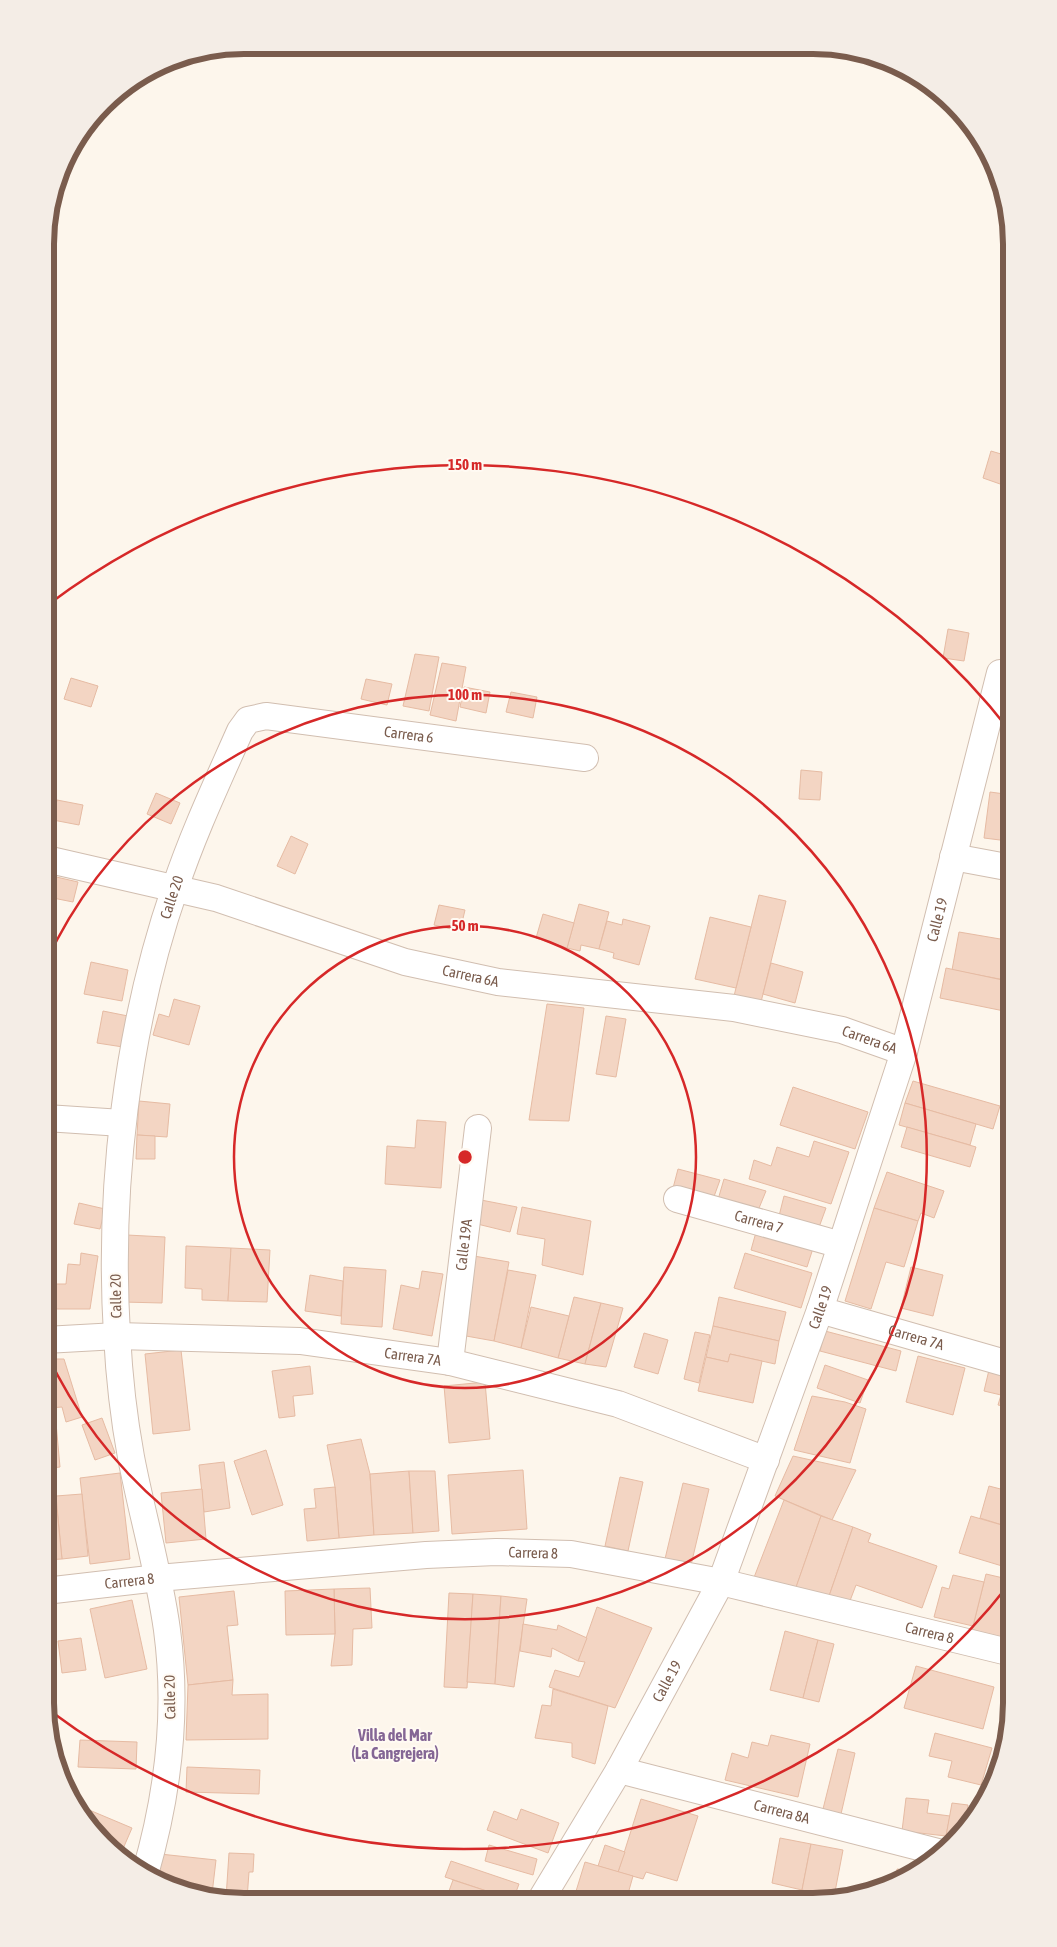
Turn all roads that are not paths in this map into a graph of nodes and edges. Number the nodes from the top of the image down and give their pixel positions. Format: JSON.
{"nodes":[{"id":1,"x":1000,"y":673,"type":"dead end"},
{"id":2,"x":240,"y":731,"type":"joint"},
{"id":3,"x":585,"y":758,"type":"dead end"},
{"id":4,"x":953,"y":857,"type":"junction"},
{"id":5,"x":54,"y":861,"type":"edge"},
{"id":6,"x":1003,"y":866,"type":"edge"},
{"id":7,"x":174,"y":890,"type":"junction"},
{"id":8,"x":904,"y":1052,"type":"junction"},
{"id":9,"x":54,"y":1119,"type":"edge"},
{"id":10,"x":122,"y":1123,"type":"junction"},
{"id":11,"x":478,"y":1128,"type":"dead end"},
{"id":12,"x":677,"y":1199,"type":"dead end"},
{"id":13,"x":841,"y":1244,"type":"junction"},
{"id":14,"x":820,"y":1310,"type":"junction"},
{"id":15,"x":116,"y":1336,"type":"junction"},
{"id":16,"x":54,"y":1339,"type":"edge"},
{"id":17,"x":450,"y":1362,"type":"junction"},
{"id":18,"x":1003,"y":1362,"type":"edge"},
{"id":19,"x":766,"y":1460,"type":"junction"},
{"id":20,"x":158,"y":1578,"type":"junction"},
{"id":21,"x":721,"y":1582,"type":"junction"},
{"id":22,"x":54,"y":1590,"type":"edge"},
{"id":23,"x":1003,"y":1651,"type":"edge"},
{"id":24,"x":619,"y":1770,"type":"junction"},
{"id":25,"x":933,"y":1851,"type":"edge"},
{"id":26,"x":147,"y":1867,"type":"edge"},
{"id":27,"x":545,"y":1893,"type":"edge"}],
"edges":[{"from":1,"to":4,"type":"street","name":"Calle 19"},
{"from":2,"to":3,"type":"street","name":"Carrera 6"},
{"from":2,"to":7,"type":"street","name":"Calle 20"},
{"from":4,"to":6,"type":"street"},
{"from":4,"to":8,"type":"street","name":"Calle 19"},
{"from":5,"to":7,"type":"street","name":"Carrera 6A"},
{"from":7,"to":8,"type":"street","name":"Carrera 6A"},
{"from":7,"to":10,"type":"street","name":"Calle 20"},
{"from":8,"to":13,"type":"street","name":"Calle 19"},
{"from":9,"to":10,"type":"street"},
{"from":10,"to":15,"type":"street","name":"Calle 20"},
{"from":11,"to":17,"type":"street","name":"Calle 19A"},
{"from":12,"to":13,"type":"street","name":"Carrera 7"},
{"from":13,"to":14,"type":"street","name":"Calle 19"},
{"from":14,"to":18,"type":"street","name":"Carrera 7A"},
{"from":14,"to":19,"type":"street","name":"Calle 19"},
{"from":15,"to":16,"type":"street","name":"Carrera 7A"},
{"from":15,"to":17,"type":"street","name":"Carrera 7A"},
{"from":15,"to":20,"type":"street","name":"Calle 20"},
{"from":17,"to":19,"type":"street","name":"Carrera 7A"},
{"from":19,"to":21,"type":"street","name":"Calle 19"},
{"from":20,"to":21,"type":"street","name":"Carrera 8"},
{"from":20,"to":22,"type":"street","name":"Carrera 8"},
{"from":20,"to":26,"type":"street","name":"Calle 20"},
{"from":21,"to":23,"type":"street","name":"Carrera 8"},
{"from":21,"to":24,"type":"street","name":"Calle 19"},
{"from":24,"to":25,"type":"street","name":"Carrera 8A"},
{"from":24,"to":27,"type":"street","name":"Calle 19"}]}
